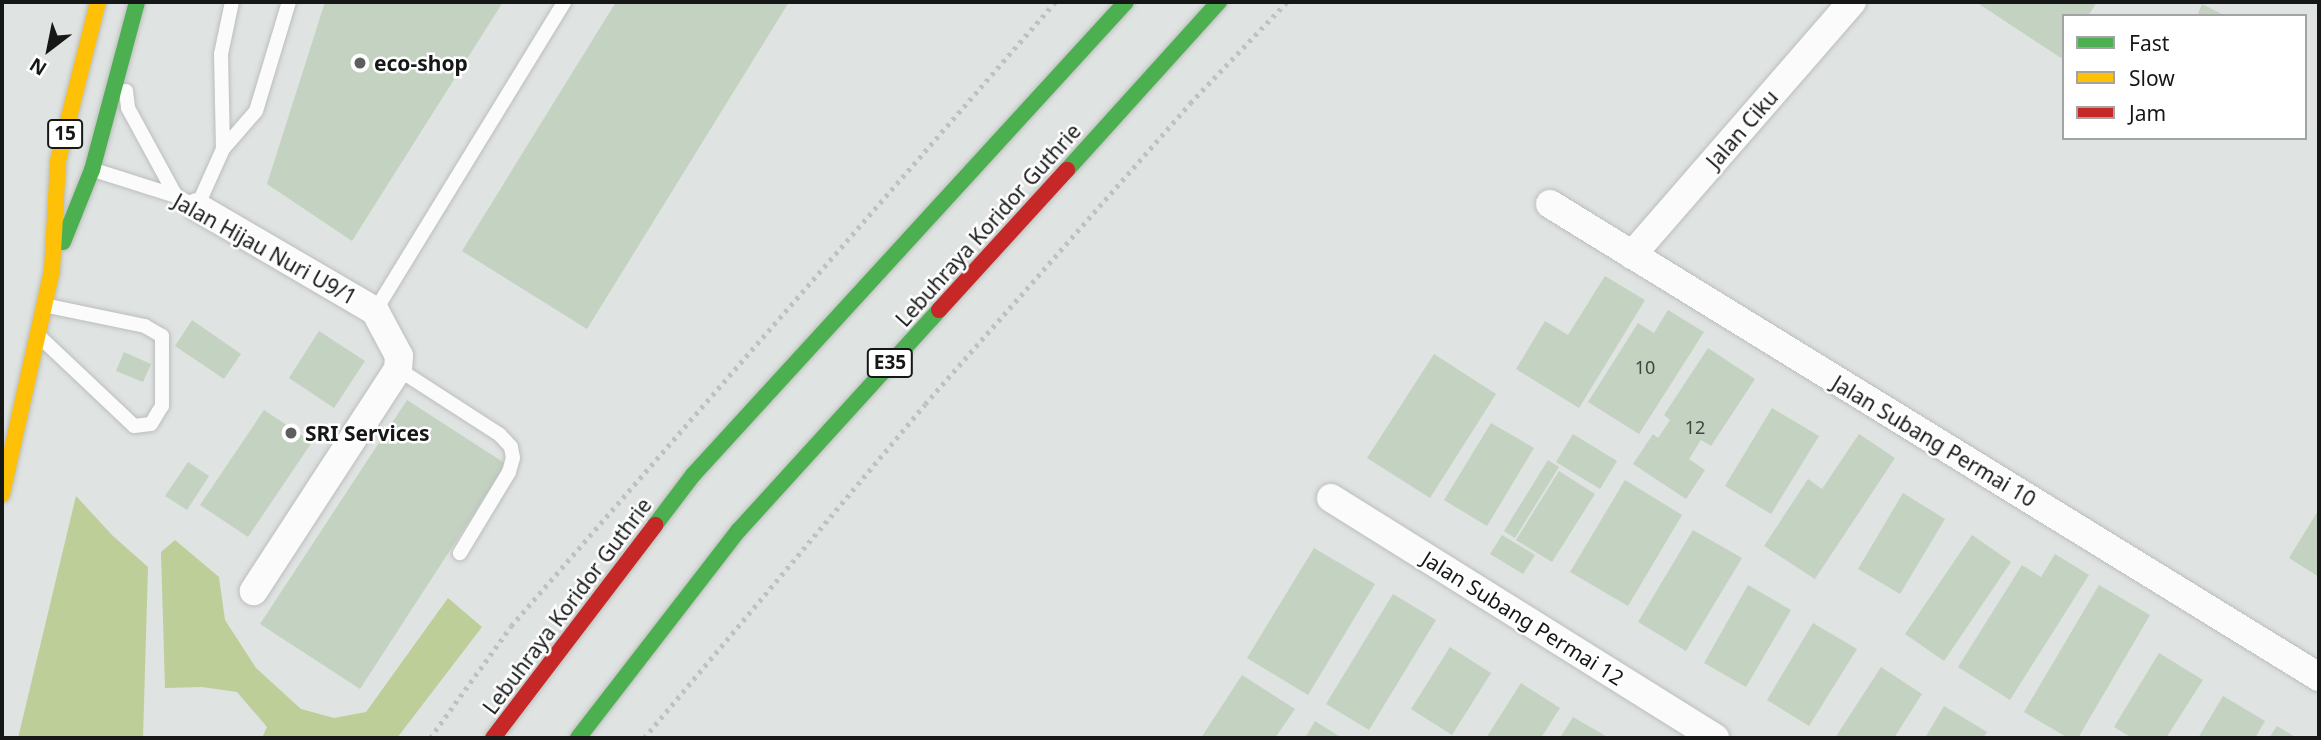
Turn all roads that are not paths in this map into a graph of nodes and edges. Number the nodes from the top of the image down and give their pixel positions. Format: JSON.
{"nodes":[{"id":1,"x":98,"y":2,"type":"edge"},
{"id":2,"x":137,"y":2,"type":"edge"},
{"id":3,"x":232,"y":2,"type":"edge"},
{"id":4,"x":289,"y":2,"type":"edge"},
{"id":5,"x":564,"y":2,"type":"edge"},
{"id":6,"x":1126,"y":2,"type":"edge"},
{"id":7,"x":1220,"y":2,"type":"edge"},
{"id":8,"x":1852,"y":2,"type":"edge"},
{"id":9,"x":122,"y":59,"type":"junction"},
{"id":10,"x":223,"y":149,"type":"junction"},
{"id":11,"x":92,"y":170,"type":"junction"},
{"id":12,"x":186,"y":202,"type":"junction"},
{"id":13,"x":1550,"y":204,"type":"dead end"},
{"id":14,"x":1632,"y":255,"type":"junction"},
{"id":15,"x":52,"y":270,"type":"junction"},
{"id":16,"x":44,"y":305,"type":"junction"},
{"id":17,"x":375,"y":310,"type":"junction"},
{"id":18,"x":37,"y":334,"type":"junction"},
{"id":19,"x":398,"y":369,"type":"junction"},
{"id":20,"x":8,"y":435,"type":"edge"},
{"id":21,"x":2,"y":471,"type":"edge"},
{"id":22,"x":2,"y":494,"type":"edge"},
{"id":23,"x":1331,"y":498,"type":"dead end"},
{"id":24,"x":460,"y":553,"type":"dead end"},
{"id":25,"x":254,"y":591,"type":"dead end"},
{"id":26,"x":2319,"y":677,"type":"edge"},
{"id":27,"x":493,"y":738,"type":"edge"},
{"id":28,"x":578,"y":738,"type":"edge"},
{"id":29,"x":1716,"y":738,"type":"edge"}],
"edges":[{"from":1,"to":15,"type":"highway","number":"15"},
{"from":2,"to":9,"type":"highway","number":"15"},
{"from":3,"to":10,"type":"lane"},
{"from":4,"to":10,"type":"lane"},
{"from":5,"to":17,"type":"lane"},
{"from":6,"to":27,"type":"highway","name":"Lebuhraya Koridor Guthrie"},
{"from":7,"to":28,"type":"highway","name":"Lebuhraya Koridor Guthrie","number":"E35"},
{"from":8,"to":14,"type":"street","name":"Jalan Ciku"},
{"from":9,"to":11,"type":"highway","number":"15"},
{"from":9,"to":12,"type":"lane"},
{"from":10,"to":12,"type":"lane"},
{"from":11,"to":12,"type":"lane","name":"Jalan Hijau Nuri U9/1"},
{"from":11,"to":15,"type":"highway","number":"15"},
{"from":12,"to":17,"type":"street","name":"Jalan Hijau Nuri U9/1"},
{"from":13,"to":14,"type":"street","name":"Jalan Subang Permai 10"},
{"from":14,"to":26,"type":"street","name":"Jalan Subang Permai 10"},
{"from":15,"to":16,"type":"highway","number":"15"},
{"from":16,"to":18,"type":"highway","number":"15"},
{"from":16,"to":18,"type":"lane"},
{"from":17,"to":19,"type":"street","name":"Jalan Hijau Nuri U9/1"},
{"from":18,"to":20,"type":"highway","number":"15"},
{"from":19,"to":24,"type":"lane"},
{"from":19,"to":25,"type":"street"},
{"from":20,"to":21,"type":"highway","number":"15"},
{"from":20,"to":22,"type":"highway","number":"15"},
{"from":23,"to":29,"type":"street","name":"Jalan Subang Permai 12"}]}
